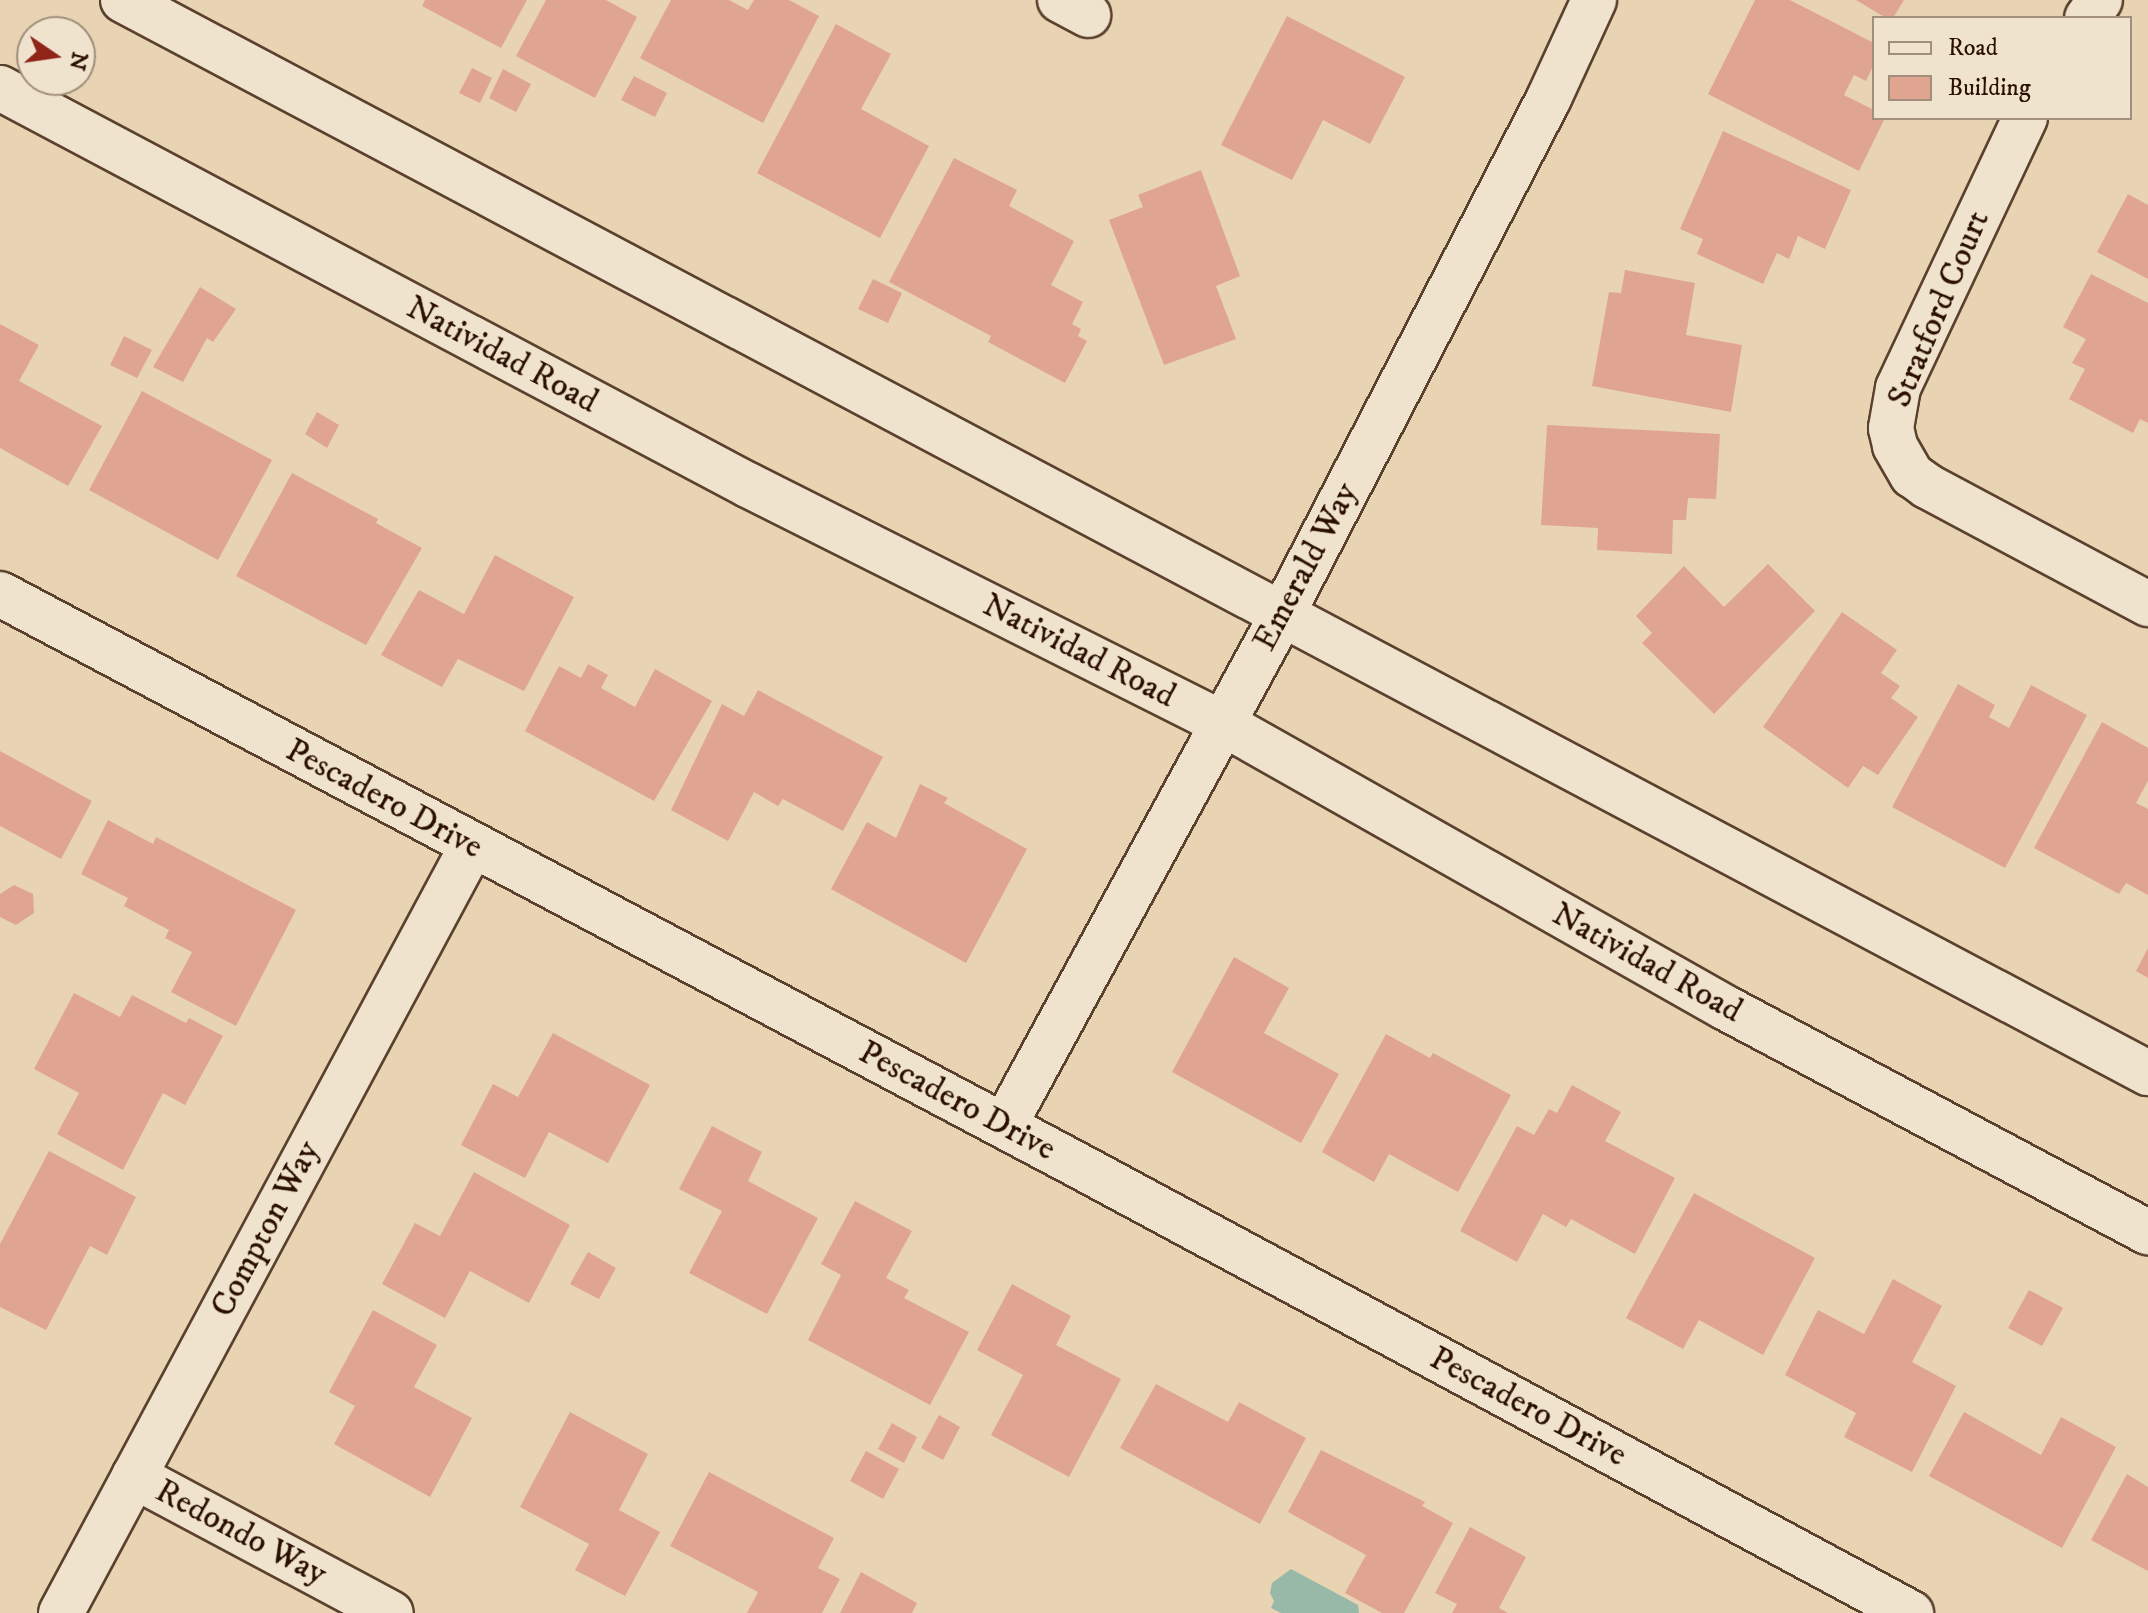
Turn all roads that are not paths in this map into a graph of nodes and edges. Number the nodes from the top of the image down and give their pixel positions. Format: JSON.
{"nodes":[{"id":1,"x":123,"y":0,"type":"edge"},
{"id":2,"x":1594,"y":0,"type":"edge"},
{"id":3,"x":0,"y":88,"type":"edge"},
{"id":4,"x":2024,"y":120,"type":"edge"},
{"id":5,"x":0,"y":594,"type":"edge"},
{"id":6,"x":2148,"y":604,"type":"edge"},
{"id":7,"x":1283,"y":613,"type":"junction"},
{"id":8,"x":1222,"y":723,"type":"junction"},
{"id":9,"x":472,"y":846,"type":"junction"},
{"id":10,"x":2148,"y":1073,"type":"edge"},
{"id":11,"x":1004,"y":1126,"type":"junction"},
{"id":12,"x":2148,"y":1232,"type":"edge"},
{"id":13,"x":134,"y":1476,"type":"junction"},
{"id":14,"x":61,"y":1613,"type":"edge"},
{"id":15,"x":391,"y":1613,"type":"edge"},
{"id":16,"x":1911,"y":1613,"type":"edge"}],
"edges":[{"from":1,"to":7,"type":"street"},
{"from":2,"to":7,"type":"street","name":"Emerald Way"},
{"from":3,"to":8,"type":"street","name":"Natividad Road"},
{"from":4,"to":6,"type":"street","name":"Stratford Court"},
{"from":5,"to":9,"type":"street","name":"Pescadero Drive"},
{"from":7,"to":8,"type":"street","name":"Emerald Way"},
{"from":7,"to":10,"type":"street"},
{"from":8,"to":11,"type":"street","name":"Emerald Way"},
{"from":8,"to":12,"type":"street","name":"Natividad Road"},
{"from":9,"to":11,"type":"street","name":"Pescadero Drive"},
{"from":9,"to":13,"type":"street","name":"Compton Way"},
{"from":11,"to":16,"type":"street","name":"Pescadero Drive"},
{"from":13,"to":14,"type":"street","name":"Compton Way"},
{"from":13,"to":15,"type":"street","name":"Redondo Way"}]}
